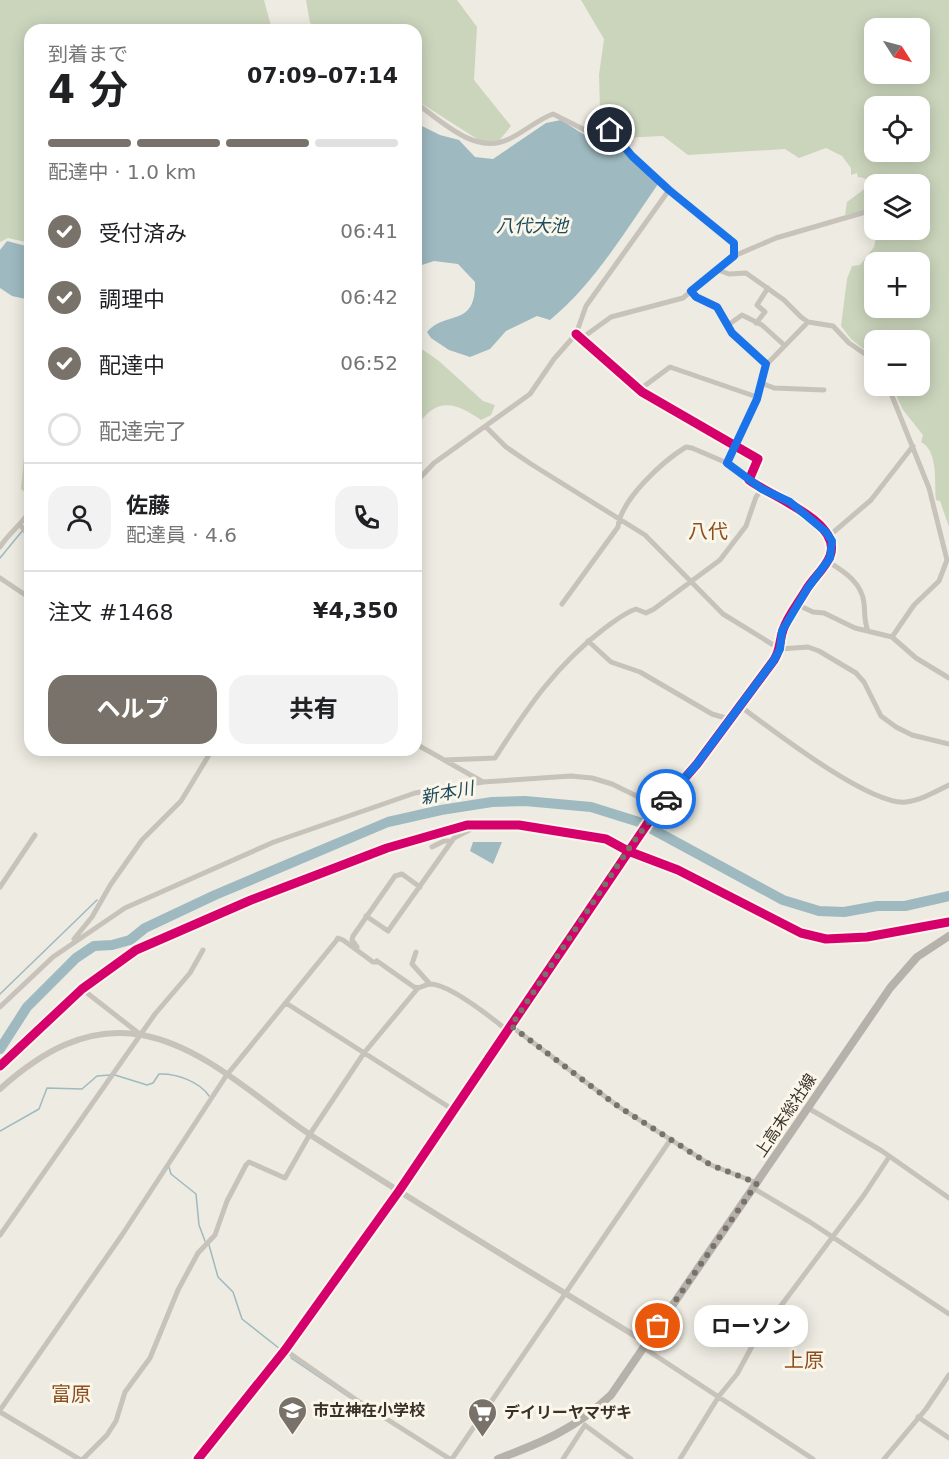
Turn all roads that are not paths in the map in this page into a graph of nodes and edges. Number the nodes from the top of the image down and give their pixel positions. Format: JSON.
{"nodes":[{"id":1,"x":422,"y":107,"type":"edge"},
{"id":2,"x":669,"y":190,"type":"junction"},
{"id":3,"x":864,"y":212,"type":"edge"},
{"id":4,"x":734,"y":256,"type":"junction"},
{"id":5,"x":718,"y":270,"type":"junction"},
{"id":6,"x":768,"y":288,"type":"junction"},
{"id":7,"x":691,"y":291,"type":"junction"},
{"id":8,"x":808,"y":322,"type":"junction"},
{"id":9,"x":756,"y":324,"type":"junction"},
{"id":10,"x":728,"y":325,"type":"junction"},
{"id":11,"x":579,"y":336,"type":"junction"},
{"id":12,"x":783,"y":344,"type":"junction"},
{"id":13,"x":864,"y":353,"type":"edge"},
{"id":14,"x":766,"y":364,"type":"junction"},
{"id":15,"x":761,"y":383,"type":"junction"},
{"id":16,"x":639,"y":390,"type":"junction"},
{"id":17,"x":824,"y":390,"type":"dead end"},
{"id":18,"x":892,"y":396,"type":"edge"},
{"id":19,"x":757,"y":397,"type":"junction"},
{"id":20,"x":486,"y":427,"type":"junction"},
{"id":21,"x":736,"y":444,"type":"junction"},
{"id":22,"x":914,"y":446,"type":"junction"},
{"id":23,"x":727,"y":463,"type":"junction"},
{"id":24,"x":422,"y":475,"type":"edge"},
{"id":25,"x":749,"y":480,"type":"junction"},
{"id":26,"x":762,"y":489,"type":"junction"},
{"id":27,"x":619,"y":518,"type":"junction"},
{"id":28,"x":24,"y":521,"type":"edge"},
{"id":29,"x":21,"y":526,"type":"junction"},
{"id":30,"x":24,"y":530,"type":"edge"},
{"id":31,"x":829,"y":536,"type":"junction"},
{"id":32,"x":0,"y":547,"type":"edge"},
{"id":33,"x":827,"y":561,"type":"junction"},
{"id":34,"x":0,"y":578,"type":"edge"},
{"id":35,"x":691,"y":582,"type":"junction"},
{"id":36,"x":24,"y":594,"type":"edge"},
{"id":37,"x":562,"y":604,"type":"dead end"},
{"id":38,"x":798,"y":604,"type":"junction"},
{"id":39,"x":868,"y":631,"type":"junction"},
{"id":40,"x":892,"y":637,"type":"junction"},
{"id":41,"x":588,"y":641,"type":"junction"},
{"id":42,"x":780,"y":649,"type":"junction"},
{"id":43,"x":949,"y":678,"type":"edge"},
{"id":44,"x":740,"y":706,"type":"junction"},
{"id":45,"x":729,"y":719,"type":"junction"},
{"id":46,"x":949,"y":744,"type":"edge"},
{"id":47,"x":422,"y":747,"type":"edge"},
{"id":48,"x":208,"y":756,"type":"edge"},
{"id":49,"x":446,"y":760,"type":"junction"},
{"id":50,"x":483,"y":782,"type":"junction"},
{"id":51,"x":949,"y":785,"type":"edge"},
{"id":52,"x":657,"y":809,"type":"junction"},
{"id":53,"x":482,"y":824,"type":"junction"},
{"id":54,"x":35,"y":835,"type":"dead end"},
{"id":55,"x":452,"y":841,"type":"junction"},
{"id":56,"x":432,"y":847,"type":"dead end"},
{"id":57,"x":628,"y":851,"type":"junction"},
{"id":58,"x":0,"y":887,"type":"edge"},
{"id":59,"x":420,"y":887,"type":"junction"},
{"id":60,"x":366,"y":916,"type":"junction"},
{"id":61,"x":949,"y":922,"type":"edge"},
{"id":62,"x":949,"y":936,"type":"edge"},
{"id":63,"x":74,"y":940,"type":"junction"},
{"id":64,"x":203,"y":950,"type":"dead end"},
{"id":65,"x":416,"y":952,"type":"dead end"},
{"id":66,"x":378,"y":962,"type":"junction"},
{"id":67,"x":429,"y":983,"type":"junction"},
{"id":68,"x":418,"y":988,"type":"junction"},
{"id":69,"x":82,"y":989,"type":"junction"},
{"id":70,"x":286,"y":1003,"type":"junction"},
{"id":71,"x":0,"y":1007,"type":"edge"},
{"id":72,"x":509,"y":1028,"type":"junction"},
{"id":73,"x":141,"y":1035,"type":"junction"},
{"id":74,"x":364,"y":1053,"type":"junction"},
{"id":75,"x":0,"y":1066,"type":"edge"},
{"id":76,"x":226,"y":1076,"type":"junction"},
{"id":77,"x":0,"y":1089,"type":"edge"},
{"id":78,"x":808,"y":1108,"type":"junction"},
{"id":79,"x":455,"y":1111,"type":"junction"},
{"id":80,"x":310,"y":1134,"type":"junction"},
{"id":81,"x":671,"y":1139,"type":"junction"},
{"id":82,"x":890,"y":1157,"type":"junction"},
{"id":83,"x":755,"y":1186,"type":"junction"},
{"id":84,"x":399,"y":1191,"type":"junction"},
{"id":85,"x":949,"y":1198,"type":"edge"},
{"id":86,"x":0,"y":1235,"type":"edge"},
{"id":87,"x":833,"y":1237,"type":"junction"},
{"id":88,"x":566,"y":1294,"type":"junction"},
{"id":89,"x":949,"y":1314,"type":"edge"},
{"id":90,"x":646,"y":1346,"type":"junction"},
{"id":91,"x":285,"y":1350,"type":"junction"},
{"id":92,"x":949,"y":1375,"type":"edge"},
{"id":93,"x":719,"y":1396,"type":"junction"},
{"id":94,"x":0,"y":1411,"type":"edge"},
{"id":95,"x":918,"y":1417,"type":"junction"},
{"id":96,"x":584,"y":1423,"type":"junction"},
{"id":97,"x":949,"y":1438,"type":"edge"},
{"id":98,"x":81,"y":1459,"type":"edge"},
{"id":99,"x":198,"y":1459,"type":"edge"},
{"id":100,"x":451,"y":1459,"type":"edge"},
{"id":101,"x":498,"y":1459,"type":"edge"},
{"id":102,"x":563,"y":1459,"type":"edge"},
{"id":103,"x":631,"y":1459,"type":"edge"},
{"id":104,"x":680,"y":1459,"type":"edge"},
{"id":105,"x":813,"y":1459,"type":"edge"},
{"id":106,"x":884,"y":1459,"type":"edge"}],
"edges":[{"from":1,"to":2,"type":"street"},
{"from":2,"to":4,"type":"street"},
{"from":2,"to":11,"type":"street"},
{"from":3,"to":4,"type":"street"},
{"from":4,"to":5,"type":"street"},
{"from":5,"to":6,"type":"street"},
{"from":5,"to":7,"type":"street"},
{"from":6,"to":8,"type":"street"},
{"from":6,"to":9,"type":"street"},
{"from":7,"to":10,"type":"street"},
{"from":7,"to":11,"type":"street"},
{"from":8,"to":12,"type":"street"},
{"from":8,"to":13,"type":"street"},
{"from":9,"to":10,"type":"street"},
{"from":9,"to":12,"type":"street"},
{"from":10,"to":14,"type":"street"},
{"from":11,"to":16,"type":"street"},
{"from":11,"to":20,"type":"street"},
{"from":12,"to":14,"type":"street"},
{"from":14,"to":15,"type":"street"},
{"from":15,"to":17,"type":"street"},
{"from":15,"to":19,"type":"street"},
{"from":16,"to":19,"type":"street"},
{"from":16,"to":21,"type":"street"},
{"from":18,"to":22,"type":"street"},
{"from":19,"to":21,"type":"street"},
{"from":20,"to":24,"type":"street"},
{"from":20,"to":27,"type":"street"},
{"from":21,"to":23,"type":"street"},
{"from":21,"to":25,"type":"street"},
{"from":22,"to":31,"type":"street"},
{"from":22,"to":40,"type":"street"},
{"from":23,"to":25,"type":"street"},
{"from":23,"to":27,"type":"street"},
{"from":25,"to":26,"type":"street"},
{"from":26,"to":31,"type":"street"},
{"from":26,"to":35,"type":"street"},
{"from":27,"to":35,"type":"street"},
{"from":27,"to":37,"type":"street"},
{"from":28,"to":29,"type":"street"},
{"from":29,"to":30,"type":"street"},
{"from":29,"to":32,"type":"street"},
{"from":31,"to":33,"type":"street"},
{"from":33,"to":38,"type":"street"},
{"from":33,"to":39,"type":"street"},
{"from":34,"to":36,"type":"street"},
{"from":35,"to":41,"type":"street"},
{"from":35,"to":42,"type":"street"},
{"from":38,"to":39,"type":"street"},
{"from":38,"to":42,"type":"street"},
{"from":39,"to":40,"type":"street"},
{"from":40,"to":43,"type":"street"},
{"from":41,"to":45,"type":"street"},
{"from":41,"to":49,"type":"street"},
{"from":42,"to":44,"type":"street"},
{"from":42,"to":46,"type":"street"},
{"from":44,"to":45,"type":"street"},
{"from":44,"to":51,"type":"street"},
{"from":45,"to":52,"type":"street"},
{"from":47,"to":49,"type":"street"},
{"from":48,"to":63,"type":"street"},
{"from":49,"to":50,"type":"street"},
{"from":50,"to":52,"type":"street"},
{"from":50,"to":63,"type":"street"},
{"from":52,"to":57,"type":"street"},
{"from":53,"to":55,"type":"street"},
{"from":53,"to":57,"type":"street"},
{"from":53,"to":69,"type":"street"},
{"from":54,"to":58,"type":"street"},
{"from":55,"to":56,"type":"street"},
{"from":55,"to":59,"type":"street"},
{"from":57,"to":61,"type":"street"},
{"from":57,"to":72,"type":"street"},
{"from":59,"to":60,"type":"street"},
{"from":59,"to":60,"type":"street"},
{"from":60,"to":66,"type":"street"},
{"from":62,"to":78,"type":"main road","name":"上高末総社線"},
{"from":63,"to":71,"type":"street"},
{"from":64,"to":73,"type":"street"},
{"from":65,"to":67,"type":"street"},
{"from":66,"to":68,"type":"street"},
{"from":66,"to":70,"type":"street"},
{"from":67,"to":68,"type":"street"},
{"from":67,"to":72,"type":"street"},
{"from":68,"to":74,"type":"street"},
{"from":69,"to":73,"type":"street"},
{"from":69,"to":75,"type":"street"},
{"from":70,"to":74,"type":"street"},
{"from":70,"to":76,"type":"street"},
{"from":72,"to":79,"type":"street"},
{"from":72,"to":81,"type":"street"},
{"from":73,"to":76,"type":"street"},
{"from":73,"to":77,"type":"street"},
{"from":73,"to":86,"type":"street"},
{"from":74,"to":79,"type":"street"},
{"from":74,"to":80,"type":"street"},
{"from":76,"to":80,"type":"street"},
{"from":76,"to":94,"type":"street"},
{"from":78,"to":82,"type":"street"},
{"from":78,"to":83,"type":"main road","name":"上高末総社線"},
{"from":79,"to":84,"type":"street"},
{"from":80,"to":84,"type":"street"},
{"from":80,"to":98,"type":"street"},
{"from":81,"to":83,"type":"street"},
{"from":81,"to":88,"type":"street"},
{"from":82,"to":85,"type":"street"},
{"from":82,"to":87,"type":"street"},
{"from":83,"to":87,"type":"street"},
{"from":83,"to":90,"type":"main road","name":"上高末総社線"},
{"from":84,"to":88,"type":"street"},
{"from":84,"to":91,"type":"street"},
{"from":87,"to":89,"type":"street"},
{"from":87,"to":93,"type":"street"},
{"from":88,"to":90,"type":"street"},
{"from":88,"to":100,"type":"street"},
{"from":90,"to":93,"type":"street"},
{"from":90,"to":96,"type":"main road","name":"上高末総社線"},
{"from":91,"to":99,"type":"street"},
{"from":91,"to":100,"type":"street"},
{"from":92,"to":95,"type":"street"},
{"from":93,"to":104,"type":"street"},
{"from":93,"to":105,"type":"street"},
{"from":94,"to":98,"type":"street"},
{"from":95,"to":97,"type":"street"},
{"from":95,"to":106,"type":"street"},
{"from":96,"to":101,"type":"main road","name":"上高末総社線"},
{"from":96,"to":102,"type":"street"},
{"from":96,"to":103,"type":"street"}]}
